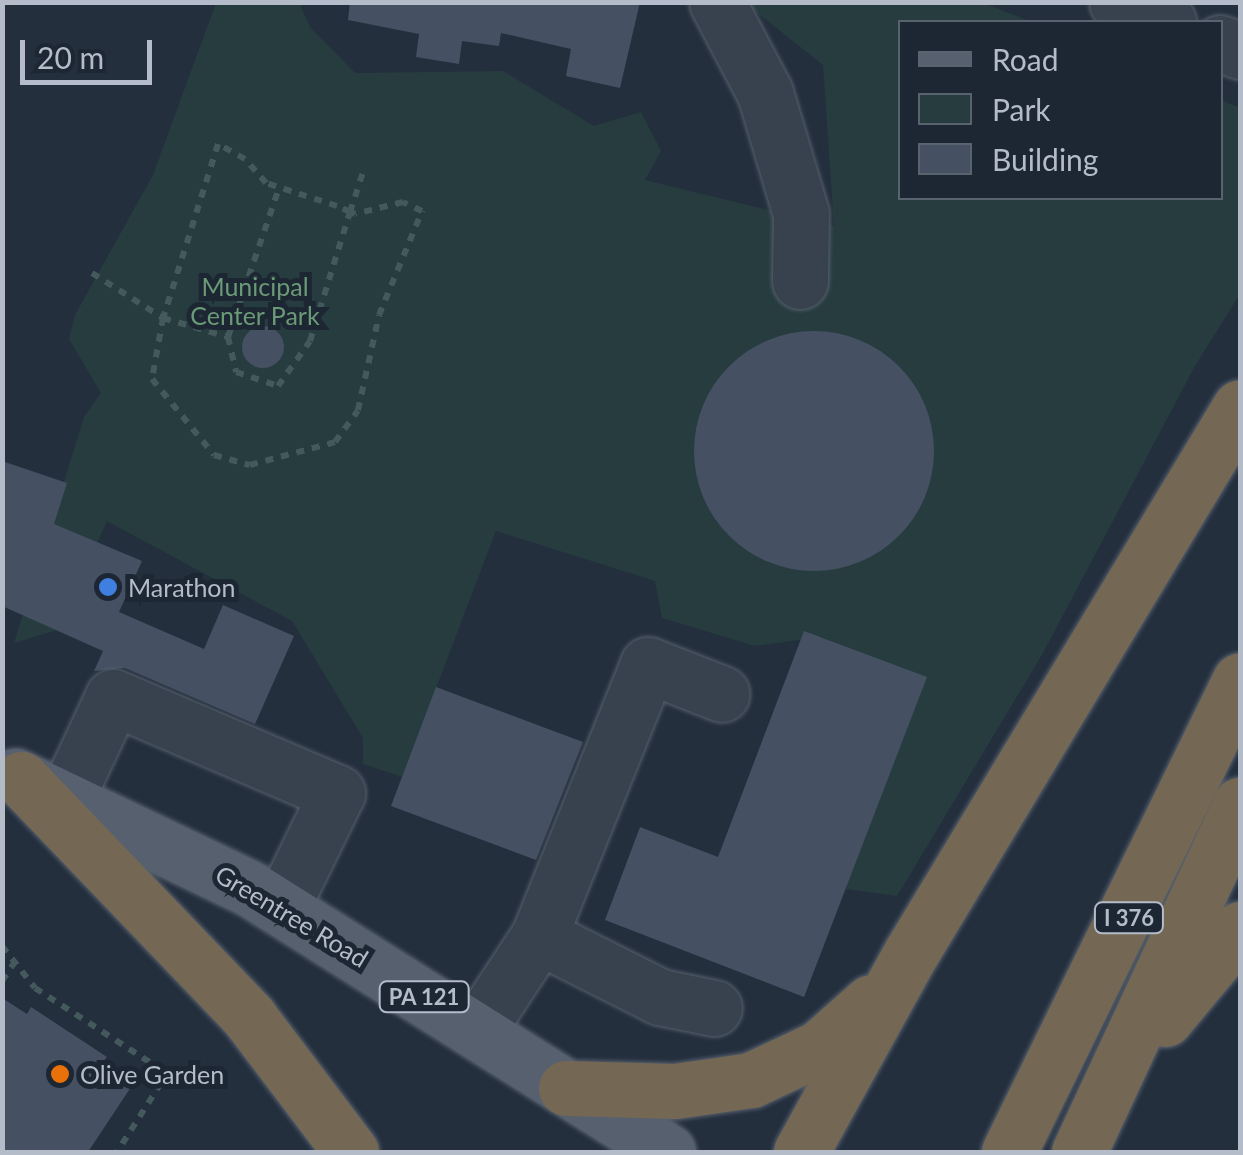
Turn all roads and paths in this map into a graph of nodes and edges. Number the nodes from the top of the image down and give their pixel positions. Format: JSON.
{"nodes":[{"id":1,"x":717,"y":2,"type":"edge"},
{"id":2,"x":1117,"y":2,"type":"edge"},
{"id":3,"x":1163,"y":20,"type":"edge"},
{"id":4,"x":362,"y":172,"type":"dead end"},
{"id":5,"x":279,"y":188,"type":"junction"},
{"id":6,"x":350,"y":212,"type":"junction"},
{"id":7,"x":92,"y":272,"type":"dead end"},
{"id":8,"x":800,"y":281,"type":"dead end"},
{"id":9,"x":163,"y":318,"type":"junction"},
{"id":10,"x":228,"y":338,"type":"junction"},
{"id":11,"x":1240,"y":407,"type":"edge"},
{"id":12,"x":1240,"y":680,"type":"edge"},
{"id":13,"x":722,"y":694,"type":"dead end"},
{"id":14,"x":30,"y":783,"type":"edge"},
{"id":15,"x":1240,"y":805,"type":"edge"},
{"id":16,"x":282,"y":908,"type":"junction"},
{"id":17,"x":1240,"y":929,"type":"edge"},
{"id":18,"x":539,"y":936,"type":"junction"},
{"id":19,"x":2,"y":946,"type":"edge"},
{"id":20,"x":911,"y":953,"type":"junction"},
{"id":21,"x":16,"y":962,"type":"junction"},
{"id":22,"x":2,"y":981,"type":"edge"},
{"id":23,"x":714,"y":1008,"type":"dead end"},
{"id":24,"x":477,"y":1030,"type":"junction"},
{"id":25,"x":566,"y":1088,"type":"junction"},
{"id":26,"x":117,"y":1152,"type":"edge"},
{"id":27,"x":351,"y":1152,"type":"edge"},
{"id":28,"x":668,"y":1152,"type":"edge"},
{"id":29,"x":801,"y":1152,"type":"edge"},
{"id":30,"x":1009,"y":1152,"type":"edge"},
{"id":31,"x":1080,"y":1152,"type":"edge"}],
"edges":[{"from":1,"to":8,"type":"lane"},
{"from":2,"to":3,"type":"lane"},
{"from":4,"to":6,"type":"path"},
{"from":5,"to":6,"type":"path"},
{"from":5,"to":9,"type":"path"},
{"from":5,"to":10,"type":"path"},
{"from":6,"to":9,"type":"path"},
{"from":6,"to":10,"type":"path"},
{"from":7,"to":9,"type":"path"},
{"from":9,"to":10,"type":"path"},
{"from":11,"to":20,"type":"highway"},
{"from":12,"to":30,"type":"highway","number":"I 376"},
{"from":13,"to":18,"type":"lane"},
{"from":14,"to":16,"type":"main road","name":"Greentree Road","number":"PA 121"},
{"from":14,"to":16,"type":"lane"},
{"from":14,"to":27,"type":"highway"},
{"from":15,"to":31,"type":"highway","number":"I 376"},
{"from":16,"to":24,"type":"main road","name":"Greentree Road","number":"PA 121"},
{"from":17,"to":31,"type":"highway"},
{"from":18,"to":23,"type":"lane"},
{"from":18,"to":24,"type":"lane"},
{"from":19,"to":21,"type":"path"},
{"from":20,"to":25,"type":"highway"},
{"from":20,"to":29,"type":"highway"},
{"from":21,"to":22,"type":"path"},
{"from":21,"to":26,"type":"path"},
{"from":24,"to":25,"type":"main road","name":"Greentree Road","number":"PA 121"},
{"from":25,"to":28,"type":"main road","name":"Greentree Road","number":"PA 121"}]}
